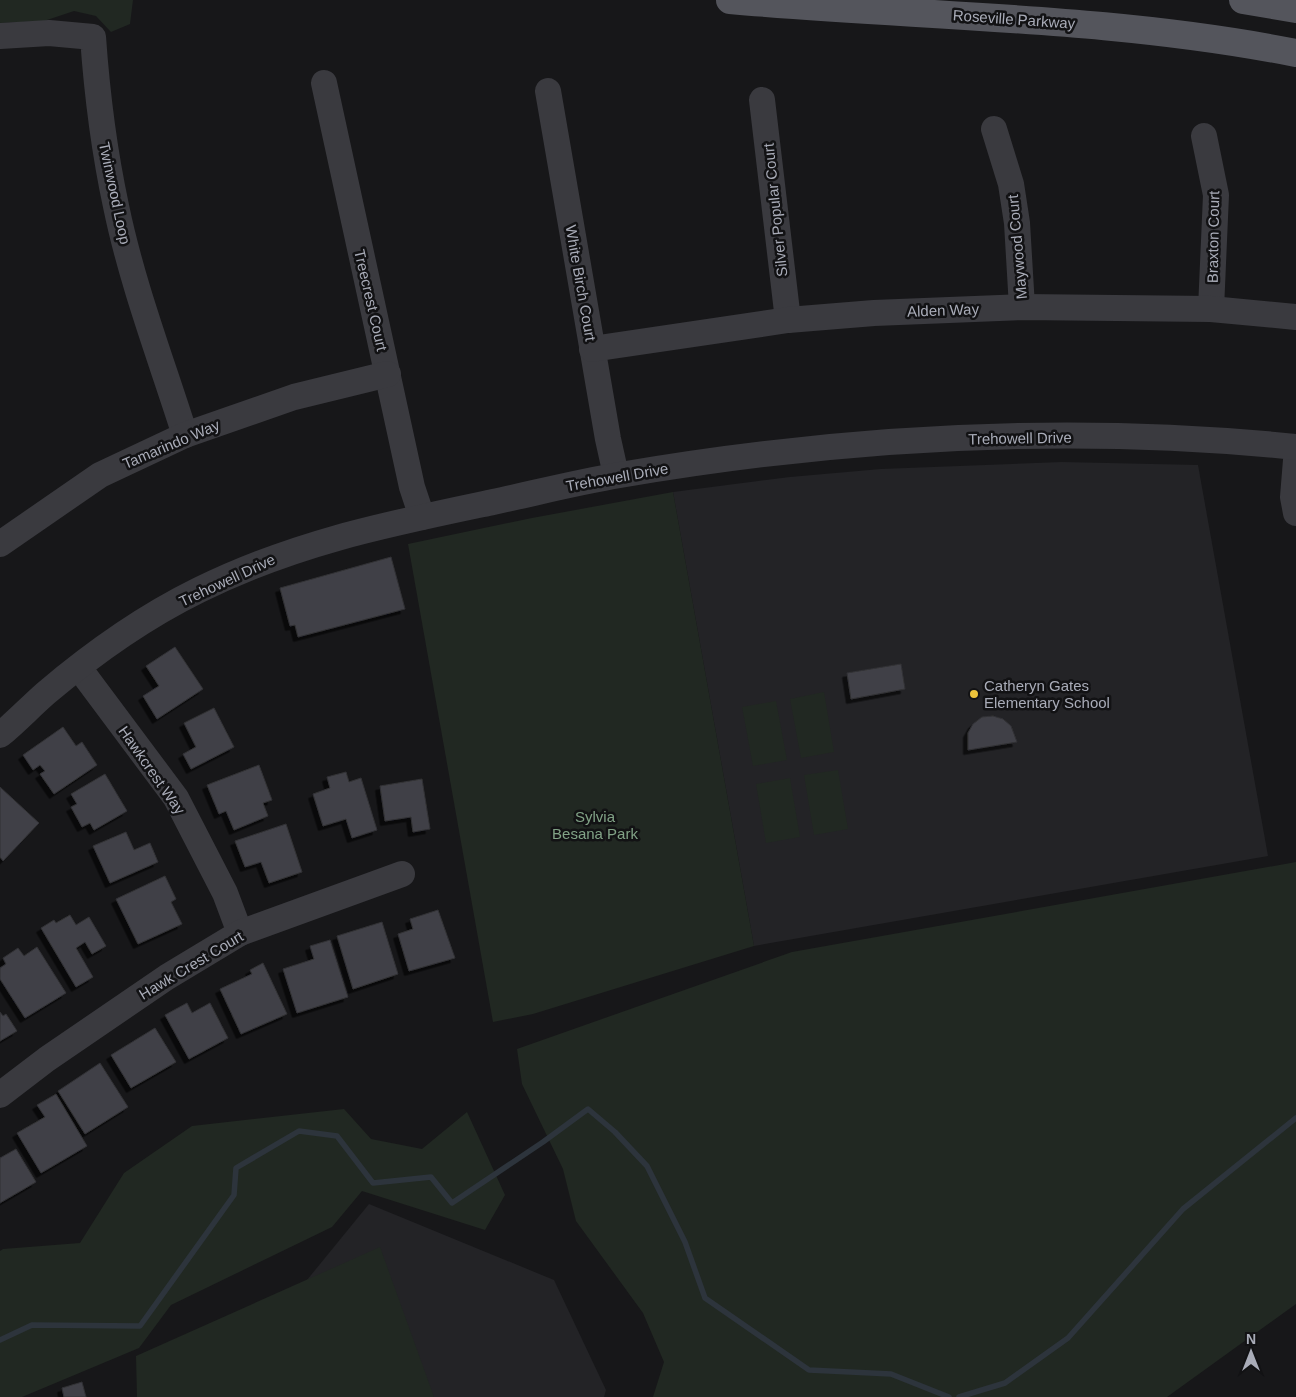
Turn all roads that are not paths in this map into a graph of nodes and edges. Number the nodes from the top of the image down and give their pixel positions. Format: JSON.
{"nodes":[{"id":1,"x":730,"y":0,"type":"edge"},
{"id":2,"x":1244,"y":0,"type":"edge"},
{"id":3,"x":1296,"y":9,"type":"edge"},
{"id":4,"x":0,"y":36,"type":"edge"},
{"id":5,"x":1296,"y":53,"type":"edge"},
{"id":6,"x":324,"y":83,"type":"dead end"},
{"id":7,"x":548,"y":91,"type":"dead end"},
{"id":8,"x":762,"y":100,"type":"dead end"},
{"id":9,"x":994,"y":129,"type":"dead end"},
{"id":10,"x":1204,"y":136,"type":"dead end"},
{"id":11,"x":1022,"y":307,"type":"junction"},
{"id":12,"x":1211,"y":309,"type":"junction"},
{"id":13,"x":1296,"y":317,"type":"edge"},
{"id":14,"x":788,"y":320,"type":"junction"},
{"id":15,"x":592,"y":349,"type":"junction"},
{"id":16,"x":388,"y":374,"type":"junction"},
{"id":17,"x":185,"y":435,"type":"junction"},
{"id":18,"x":1296,"y":447,"type":"edge"},
{"id":19,"x":1296,"y":460,"type":"edge"},
{"id":20,"x":616,"y":475,"type":"junction"},
{"id":21,"x":1296,"y":513,"type":"edge"},
{"id":22,"x":422,"y":517,"type":"junction"},
{"id":23,"x":0,"y":544,"type":"edge"},
{"id":24,"x":79,"y":668,"type":"junction"},
{"id":25,"x":0,"y":735,"type":"edge"},
{"id":26,"x":402,"y":874,"type":"dead end"},
{"id":27,"x":240,"y":932,"type":"junction"},
{"id":28,"x":0,"y":1095,"type":"edge"}],
"edges":[{"from":1,"to":5,"type":"main road","name":"Roseville Parkway"},
{"from":2,"to":3,"type":"main road"},
{"from":4,"to":17,"type":"street","name":"Twinwood Loop"},
{"from":6,"to":16,"type":"street","name":"Treecrest Court"},
{"from":7,"to":15,"type":"street","name":"White Birch Court"},
{"from":8,"to":14,"type":"street","name":"Silver Popular Court"},
{"from":9,"to":11,"type":"street","name":"Maywood Court"},
{"from":10,"to":12,"type":"street","name":"Braxton Court"},
{"from":11,"to":12,"type":"street","name":"Alden Way"},
{"from":11,"to":14,"type":"street","name":"Alden Way"},
{"from":12,"to":13,"type":"street","name":"Alden Way"},
{"from":14,"to":15,"type":"street","name":"Alden Way"},
{"from":15,"to":20,"type":"street","name":"White Birch Court"},
{"from":16,"to":17,"type":"street","name":"Tamarindo Way"},
{"from":16,"to":22,"type":"street","name":"Treecrest Court"},
{"from":17,"to":23,"type":"street","name":"Tamarindo Way"},
{"from":18,"to":20,"type":"street","name":"Trehowell Drive"},
{"from":19,"to":21,"type":"street"},
{"from":20,"to":22,"type":"street","name":"Trehowell Drive"},
{"from":22,"to":24,"type":"street","name":"Trehowell Drive"},
{"from":24,"to":25,"type":"street","name":"Trehowell Drive"},
{"from":24,"to":27,"type":"street","name":"Hawkcrest Way"},
{"from":26,"to":27,"type":"street","name":"Hawk Crest Court"},
{"from":27,"to":28,"type":"street","name":"Hawk Crest Court"}]}
